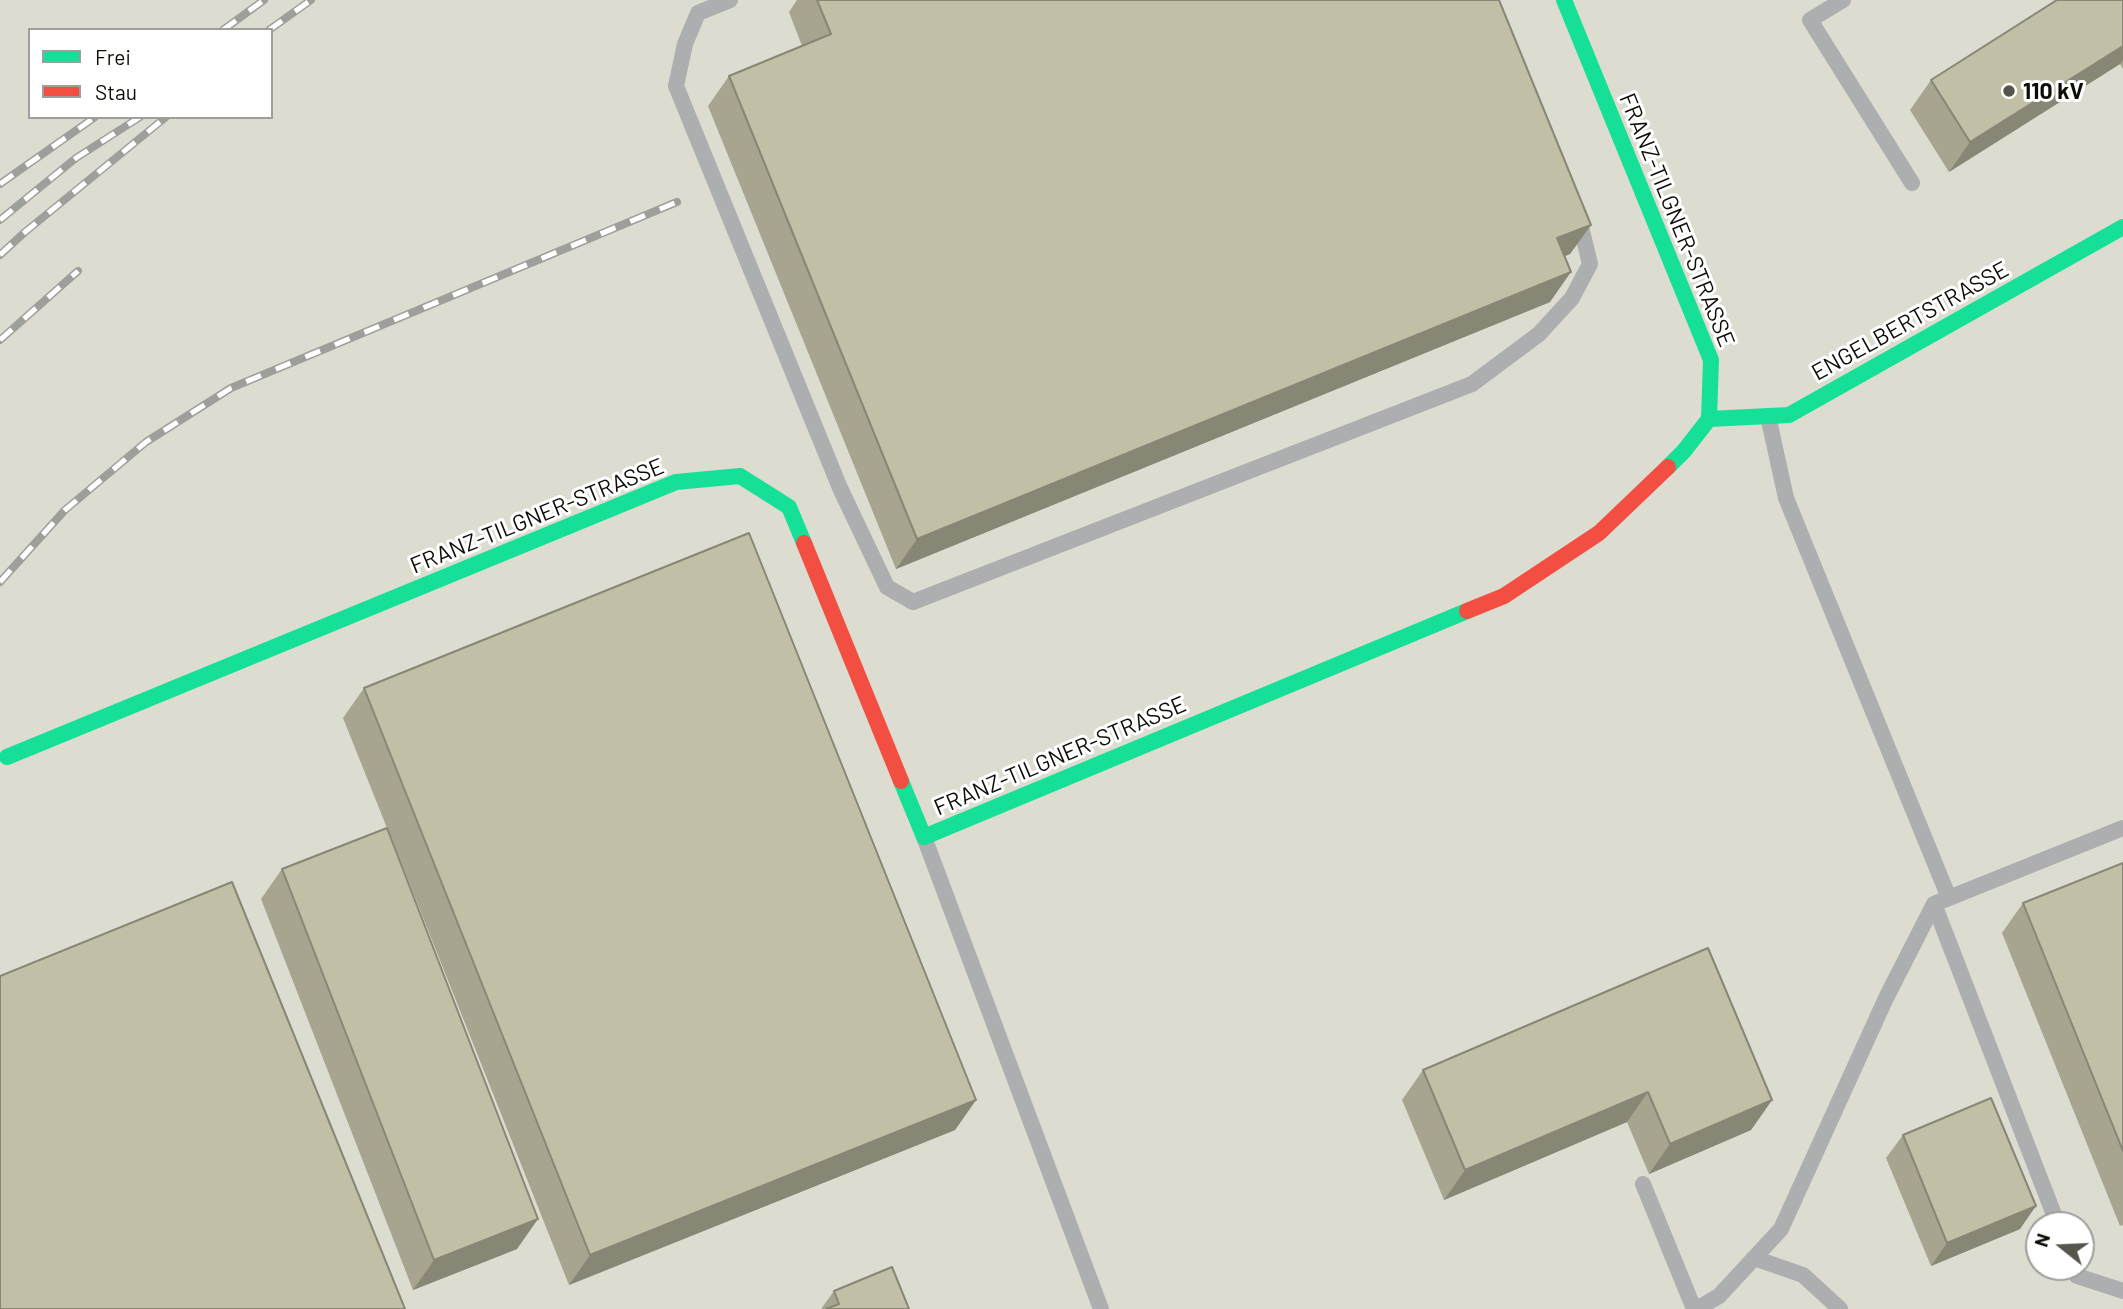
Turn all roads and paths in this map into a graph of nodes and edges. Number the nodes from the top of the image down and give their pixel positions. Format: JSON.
{"nodes":[{"id":1,"x":730,"y":0,"type":"edge"},
{"id":2,"x":1564,"y":0,"type":"edge"},
{"id":3,"x":1843,"y":0,"type":"edge"},
{"id":4,"x":1912,"y":183,"type":"dead end"},
{"id":5,"x":1571,"y":205,"type":"edge"},
{"id":6,"x":2123,"y":226,"type":"edge"},
{"id":7,"x":1768,"y":416,"type":"junction"},
{"id":8,"x":1709,"y":419,"type":"junction"},
{"id":9,"x":7,"y":757,"type":"dead end"},
{"id":10,"x":2123,"y":828,"type":"edge"},
{"id":11,"x":924,"y":837,"type":"junction"},
{"id":12,"x":1941,"y":901,"type":"junction"},
{"id":13,"x":1643,"y":1184,"type":"dead end"},
{"id":14,"x":2052,"y":1211,"type":"edge"},
{"id":15,"x":1754,"y":1258,"type":"junction"},
{"id":16,"x":2092,"y":1281,"type":"edge"},
{"id":17,"x":2123,"y":1291,"type":"edge"},
{"id":18,"x":1101,"y":1309,"type":"edge"},
{"id":19,"x":1695,"y":1309,"type":"edge"},
{"id":20,"x":1840,"y":1309,"type":"edge"}],
"edges":[{"from":1,"to":5,"type":"lane"},
{"from":2,"to":8,"type":"street","name":"FRANZ-TILGNER-STRASSE"},
{"from":3,"to":4,"type":"lane"},
{"from":6,"to":7,"type":"street","name":"ENGELBERTSTRASSE"},
{"from":7,"to":8,"type":"street","name":"ENGELBERTSTRASSE"},
{"from":7,"to":12,"type":"lane"},
{"from":8,"to":11,"type":"street","name":"FRANZ-TILGNER-STRASSE"},
{"from":9,"to":11,"type":"street","name":"FRANZ-TILGNER-STRASSE"},
{"from":10,"to":12,"type":"lane"},
{"from":11,"to":18,"type":"lane"},
{"from":12,"to":14,"type":"lane"},
{"from":12,"to":15,"type":"lane"},
{"from":13,"to":19,"type":"lane"},
{"from":15,"to":19,"type":"lane"},
{"from":15,"to":20,"type":"lane"},
{"from":16,"to":17,"type":"lane"}]}
